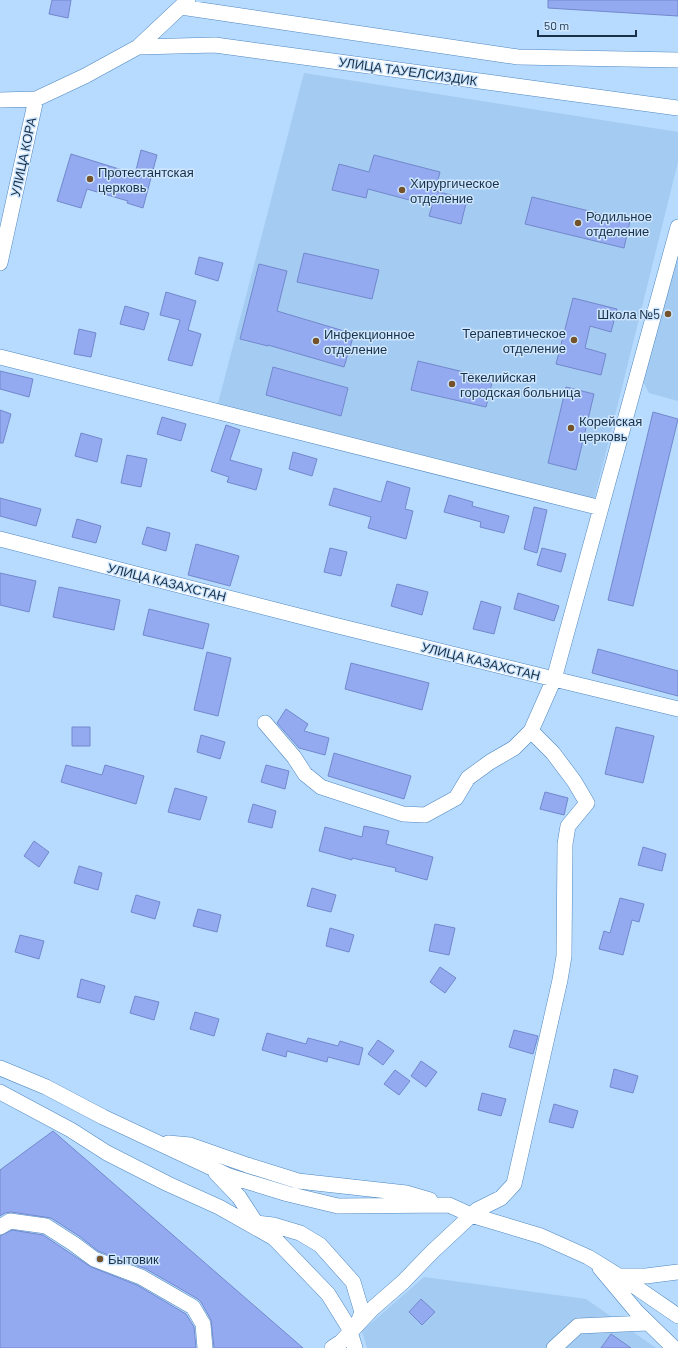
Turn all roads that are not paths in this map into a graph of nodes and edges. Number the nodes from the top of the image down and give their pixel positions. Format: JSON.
{"nodes":[{"id":1,"x":185,"y":3,"type":"edge"},
{"id":2,"x":138,"y":47,"type":"junction"},
{"id":3,"x":678,"y":60,"type":"edge"},
{"id":4,"x":36,"y":99,"type":"junction"},
{"id":5,"x":0,"y":100,"type":"edge"},
{"id":6,"x":678,"y":108,"type":"edge"},
{"id":7,"x":678,"y":227,"type":"edge"},
{"id":8,"x":0,"y":263,"type":"edge"},
{"id":9,"x":0,"y":357,"type":"edge"},
{"id":10,"x":601,"y":508,"type":"junction"},
{"id":11,"x":0,"y":539,"type":"edge"},
{"id":12,"x":554,"y":679,"type":"junction"},
{"id":13,"x":678,"y":709,"type":"edge"},
{"id":14,"x":265,"y":723,"type":"dead end"},
{"id":15,"x":530,"y":731,"type":"junction"},
{"id":16,"x":0,"y":1068,"type":"edge"},
{"id":17,"x":0,"y":1092,"type":"edge"},
{"id":18,"x":153,"y":1141,"type":"junction"},
{"id":19,"x":211,"y":1167,"type":"junction"},
{"id":20,"x":449,"y":1205,"type":"junction"},
{"id":21,"x":471,"y":1216,"type":"junction"},
{"id":22,"x":0,"y":1227,"type":"edge"},
{"id":23,"x":259,"y":1227,"type":"junction"},
{"id":24,"x":594,"y":1261,"type":"junction"},
{"id":25,"x":678,"y":1272,"type":"edge"},
{"id":26,"x":619,"y":1276,"type":"junction"},
{"id":27,"x":678,"y":1316,"type":"edge"},
{"id":28,"x":648,"y":1323,"type":"junction"},
{"id":29,"x":353,"y":1330,"type":"junction"},
{"id":30,"x":205,"y":1348,"type":"edge"},
{"id":31,"x":332,"y":1348,"type":"edge"},
{"id":32,"x":355,"y":1348,"type":"edge"},
{"id":33,"x":554,"y":1348,"type":"edge"},
{"id":34,"x":674,"y":1348,"type":"edge"}],
"edges":[{"from":1,"to":2,"type":"street"},
{"from":1,"to":3,"type":"street"},
{"from":2,"to":4,"type":"street","name":"УЛИЦА КОРА"},
{"from":2,"to":6,"type":"street","name":"УЛИЦА ТАУЕЛСИЗДИК"},
{"from":4,"to":5,"type":"street","name":"УЛИЦА КОРА"},
{"from":4,"to":8,"type":"street","name":"УЛИЦА КОРА"},
{"from":7,"to":10,"type":"street","name":"УЛИЦА КАЗАХСТАН"},
{"from":9,"to":10,"type":"street"},
{"from":10,"to":12,"type":"street","name":"УЛИЦА КАЗАХСТАН"},
{"from":11,"to":12,"type":"street","name":"УЛИЦА КАЗАХСТАН"},
{"from":12,"to":13,"type":"street"},
{"from":12,"to":15,"type":"street"},
{"from":14,"to":15,"type":"street"},
{"from":15,"to":21,"type":"street"},
{"from":16,"to":18,"type":"street"},
{"from":17,"to":23,"type":"street"},
{"from":18,"to":19,"type":"street"},
{"from":18,"to":20,"type":"street"},
{"from":19,"to":20,"type":"street"},
{"from":19,"to":23,"type":"street"},
{"from":20,"to":21,"type":"street"},
{"from":21,"to":24,"type":"street"},
{"from":21,"to":29,"type":"street"},
{"from":22,"to":30,"type":"street"},
{"from":23,"to":29,"type":"street"},
{"from":23,"to":29,"type":"street"},
{"from":24,"to":26,"type":"street"},
{"from":24,"to":28,"type":"street"},
{"from":25,"to":26,"type":"street"},
{"from":26,"to":27,"type":"street"},
{"from":28,"to":33,"type":"street"},
{"from":28,"to":34,"type":"street"},
{"from":29,"to":31,"type":"street"},
{"from":29,"to":32,"type":"street"}]}
